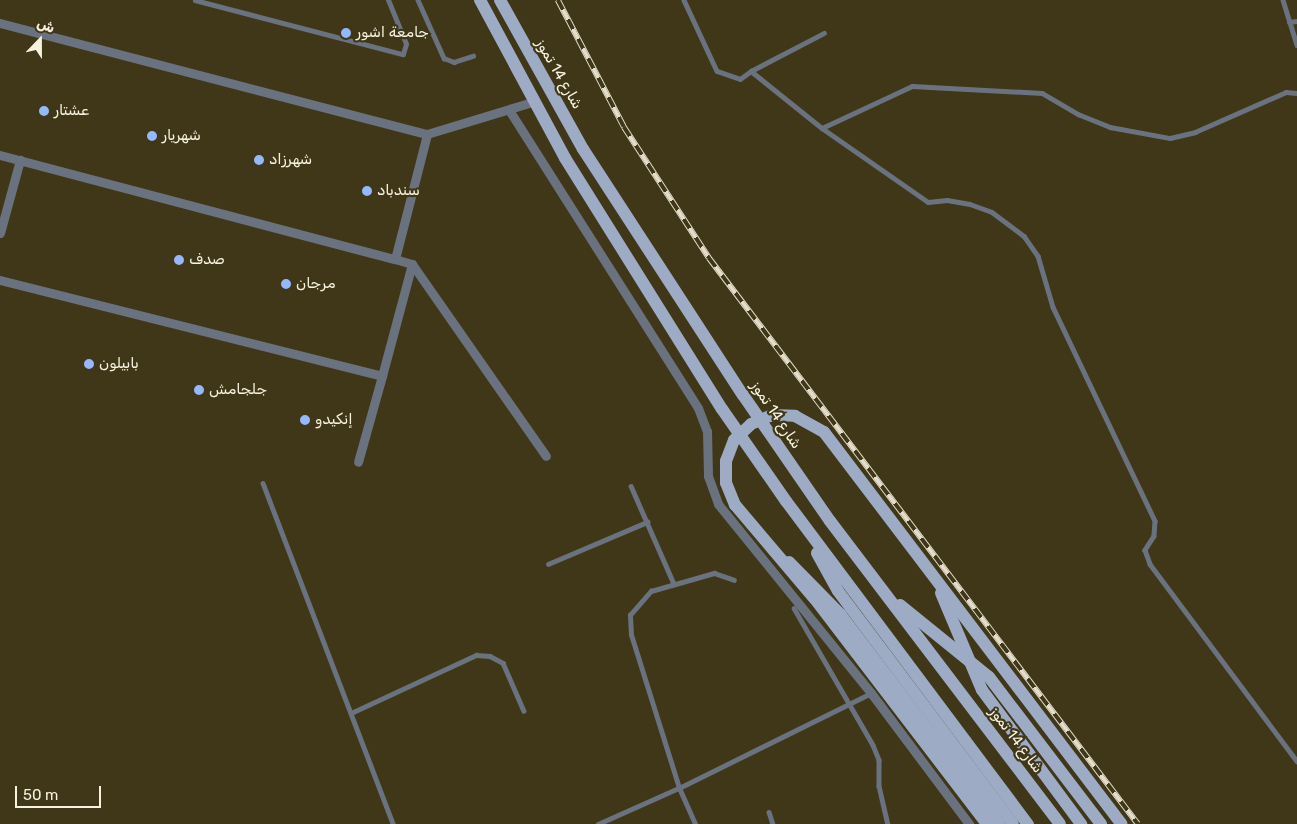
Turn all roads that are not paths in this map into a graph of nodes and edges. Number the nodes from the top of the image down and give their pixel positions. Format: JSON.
{"nodes":[{"id":1,"x":195,"y":0,"type":"edge"},
{"id":2,"x":388,"y":0,"type":"edge"},
{"id":3,"x":418,"y":0,"type":"edge"},
{"id":4,"x":480,"y":0,"type":"edge"},
{"id":5,"x":500,"y":0,"type":"edge"},
{"id":6,"x":684,"y":0,"type":"edge"},
{"id":7,"x":1283,"y":0,"type":"edge"},
{"id":8,"x":1297,"y":21,"type":"edge"},
{"id":9,"x":1288,"y":22,"type":"junction"},
{"id":10,"x":0,"y":23,"type":"edge"},
{"id":11,"x":824,"y":33,"type":"dead end"},
{"id":12,"x":1297,"y":44,"type":"edge"},
{"id":13,"x":473,"y":56,"type":"dead end"},
{"id":14,"x":751,"y":71,"type":"junction"},
{"id":15,"x":1297,"y":93,"type":"edge"},
{"id":16,"x":532,"y":102,"type":"junction"},
{"id":17,"x":509,"y":110,"type":"junction"},
{"id":18,"x":822,"y":128,"type":"junction"},
{"id":19,"x":426,"y":134,"type":"junction"},
{"id":20,"x":0,"y":155,"type":"edge"},
{"id":21,"x":20,"y":160,"type":"junction"},
{"id":22,"x":0,"y":233,"type":"edge"},
{"id":23,"x":395,"y":259,"type":"junction"},
{"id":24,"x":412,"y":264,"type":"junction"},
{"id":25,"x":0,"y":280,"type":"edge"},
{"id":26,"x":382,"y":376,"type":"junction"},
{"id":27,"x":546,"y":456,"type":"dead end"},
{"id":28,"x":358,"y":462,"type":"dead end"},
{"id":29,"x":263,"y":483,"type":"dead end"},
{"id":30,"x":631,"y":486,"type":"dead end"},
{"id":31,"x":786,"y":502,"type":"junction"},
{"id":32,"x":647,"y":522,"type":"junction"},
{"id":33,"x":758,"y":534,"type":"junction"},
{"id":34,"x":920,"y":557,"type":"junction"},
{"id":35,"x":548,"y":564,"type":"dead end"},
{"id":36,"x":874,"y":579,"type":"junction"},
{"id":37,"x":734,"y":580,"type":"dead end"},
{"id":38,"x":674,"y":584,"type":"junction"},
{"id":39,"x":794,"y":608,"type":"dead end"},
{"id":40,"x":871,"y":693,"type":"junction"},
{"id":41,"x":851,"y":703,"type":"junction"},
{"id":42,"x":524,"y":712,"type":"dead end"},
{"id":43,"x":351,"y":713,"type":"junction"},
{"id":44,"x":1297,"y":761,"type":"edge"},
{"id":45,"x":679,"y":788,"type":"junction"},
{"id":46,"x":769,"y":812,"type":"dead end"},
{"id":47,"x":393,"y":824,"type":"edge"},
{"id":48,"x":598,"y":824,"type":"edge"},
{"id":49,"x":695,"y":824,"type":"edge"},
{"id":50,"x":773,"y":824,"type":"edge"},
{"id":51,"x":888,"y":824,"type":"edge"},
{"id":52,"x":970,"y":824,"type":"edge"},
{"id":53,"x":987,"y":824,"type":"edge"},
{"id":54,"x":999,"y":824,"type":"edge"},
{"id":55,"x":1013,"y":824,"type":"edge"},
{"id":56,"x":1028,"y":824,"type":"edge"},
{"id":57,"x":1060,"y":824,"type":"edge"},
{"id":58,"x":1081,"y":824,"type":"edge"},
{"id":59,"x":1101,"y":824,"type":"edge"},
{"id":60,"x":1122,"y":824,"type":"edge"}],
"edges":[{"from":1,"to":2,"type":"lane"},
{"from":3,"to":13,"type":"lane"},
{"from":4,"to":16,"type":"main road"},
{"from":5,"to":36,"type":"main road","name":"شارع 14 تموز"},
{"from":6,"to":14,"type":"lane"},
{"from":7,"to":9,"type":"lane"},
{"from":8,"to":9,"type":"lane"},
{"from":9,"to":12,"type":"lane"},
{"from":10,"to":19,"type":"street"},
{"from":11,"to":14,"type":"lane"},
{"from":14,"to":18,"type":"lane"},
{"from":15,"to":18,"type":"lane"},
{"from":16,"to":17,"type":"street"},
{"from":16,"to":31,"type":"main road"},
{"from":17,"to":19,"type":"street"},
{"from":17,"to":40,"type":"street"},
{"from":18,"to":44,"type":"lane"},
{"from":19,"to":23,"type":"street"},
{"from":20,"to":21,"type":"street"},
{"from":21,"to":22,"type":"street"},
{"from":21,"to":23,"type":"street"},
{"from":23,"to":24,"type":"street"},
{"from":24,"to":26,"type":"street"},
{"from":24,"to":27,"type":"street"},
{"from":25,"to":26,"type":"street"},
{"from":26,"to":28,"type":"street"},
{"from":29,"to":43,"type":"lane"},
{"from":30,"to":32,"type":"lane"},
{"from":31,"to":55,"type":"main road"},
{"from":31,"to":56,"type":"main road"},
{"from":32,"to":35,"type":"lane"},
{"from":32,"to":38,"type":"lane"},
{"from":33,"to":34,"type":"main road","bridge":true},
{"from":33,"to":53,"type":"main road","bridge":true},
{"from":33,"to":54,"type":"main road","bridge":true},
{"from":34,"to":58,"type":"main road","bridge":true},
{"from":34,"to":60,"type":"main road","bridge":true},
{"from":36,"to":57,"type":"main road","name":"شارع 14 تموز"},
{"from":36,"to":59,"type":"main road"},
{"from":37,"to":38,"type":"lane"},
{"from":38,"to":45,"type":"lane"},
{"from":39,"to":41,"type":"lane"},
{"from":40,"to":41,"type":"lane"},
{"from":40,"to":52,"type":"street"},
{"from":41,"to":45,"type":"lane"},
{"from":41,"to":51,"type":"lane"},
{"from":42,"to":43,"type":"lane"},
{"from":43,"to":47,"type":"lane"},
{"from":45,"to":48,"type":"lane"},
{"from":45,"to":49,"type":"lane"},
{"from":46,"to":50,"type":"lane"}]}
